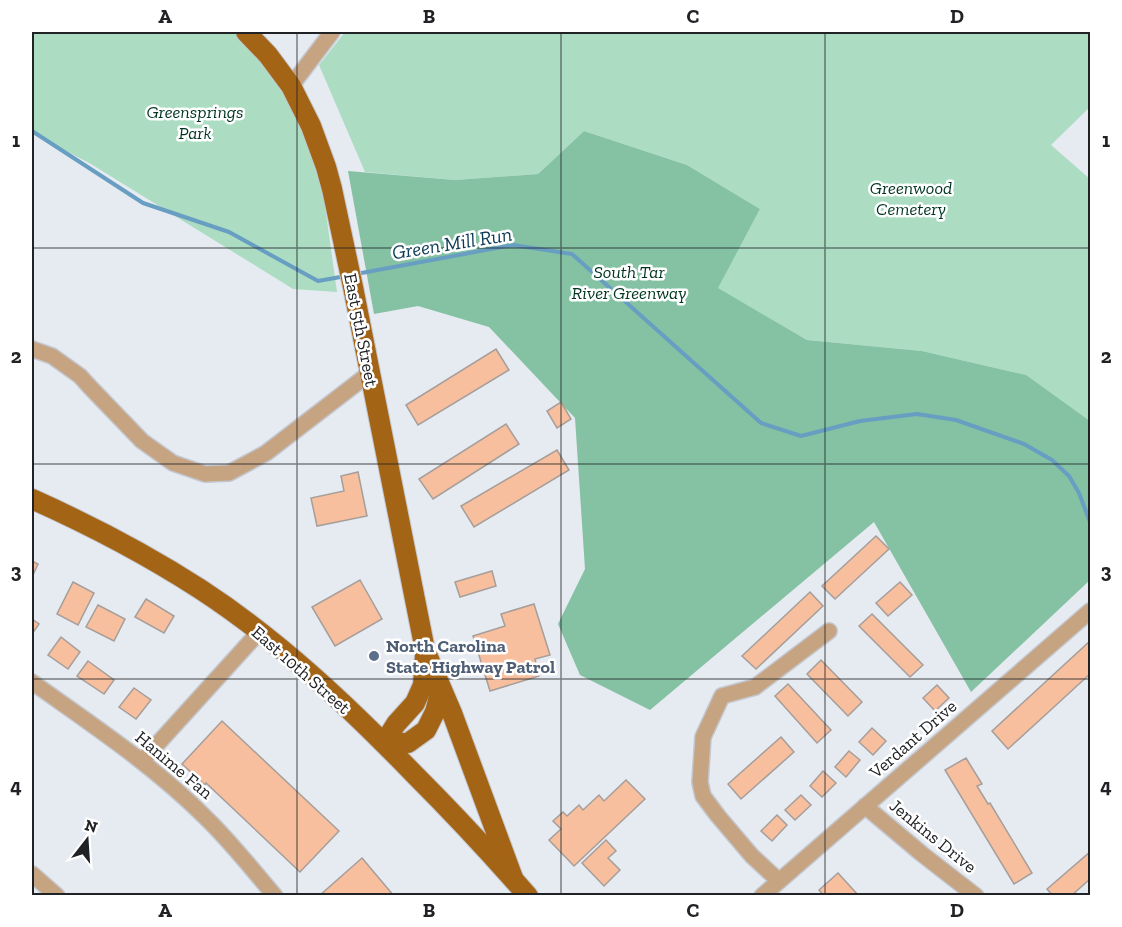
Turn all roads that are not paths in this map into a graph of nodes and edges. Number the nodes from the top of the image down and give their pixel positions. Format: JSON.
{"nodes":[{"id":1,"x":246,"y":32,"type":"edge"},
{"id":2,"x":332,"y":32,"type":"edge"},
{"id":3,"x":291,"y":86,"type":"junction"},
{"id":4,"x":32,"y":349,"type":"edge"},
{"id":5,"x":370,"y":373,"type":"junction"},
{"id":6,"x":32,"y":499,"type":"edge"},
{"id":7,"x":1090,"y":611,"type":"edge"},
{"id":8,"x":829,"y":631,"type":"dead end"},
{"id":9,"x":259,"y":632,"type":"junction"},
{"id":10,"x":425,"y":650,"type":"junction"},
{"id":11,"x":32,"y":682,"type":"edge"},
{"id":12,"x":441,"y":689,"type":"junction"},
{"id":13,"x":384,"y":743,"type":"junction"},
{"id":14,"x":142,"y":761,"type":"junction"},
{"id":15,"x":865,"y":806,"type":"junction"},
{"id":16,"x":32,"y":874,"type":"edge"},
{"id":17,"x":513,"y":878,"type":"junction"},
{"id":18,"x":778,"y":881,"type":"junction"},
{"id":19,"x":57,"y":896,"type":"edge"},
{"id":20,"x":275,"y":896,"type":"edge"},
{"id":21,"x":528,"y":896,"type":"edge"},
{"id":22,"x":762,"y":896,"type":"edge"},
{"id":23,"x":976,"y":896,"type":"edge"}],
"edges":[{"from":1,"to":3,"type":"main road","name":"East 5th Street"},
{"from":2,"to":3,"type":"street"},
{"from":3,"to":5,"type":"main road","name":"East 5th Street"},
{"from":4,"to":5,"type":"street"},
{"from":5,"to":10,"type":"main road","name":"East 5th Street"},
{"from":6,"to":9,"type":"main road","name":"East 10th Street"},
{"from":7,"to":15,"type":"street","name":"Verdant Drive"},
{"from":8,"to":18,"type":"street"},
{"from":9,"to":13,"type":"main road","name":"East 10th Street"},
{"from":9,"to":14,"type":"street"},
{"from":10,"to":12,"type":"main road","name":"East 5th Street"},
{"from":10,"to":13,"type":"main road","name":"East 5th Street"},
{"from":11,"to":14,"type":"street","name":"Hanime Fan"},
{"from":12,"to":13,"type":"main road"},
{"from":12,"to":17,"type":"main road","name":"East 5th Street"},
{"from":13,"to":17,"type":"main road","name":"East 10th Street"},
{"from":14,"to":20,"type":"street","name":"Hanime Fan"},
{"from":15,"to":18,"type":"street","name":"Verdant Drive"},
{"from":15,"to":23,"type":"street","name":"Jenkins Drive"},
{"from":16,"to":19,"type":"street"},
{"from":17,"to":21,"type":"main road","name":"East 10th Street"},
{"from":18,"to":22,"type":"street","name":"Verdant Drive"}]}
